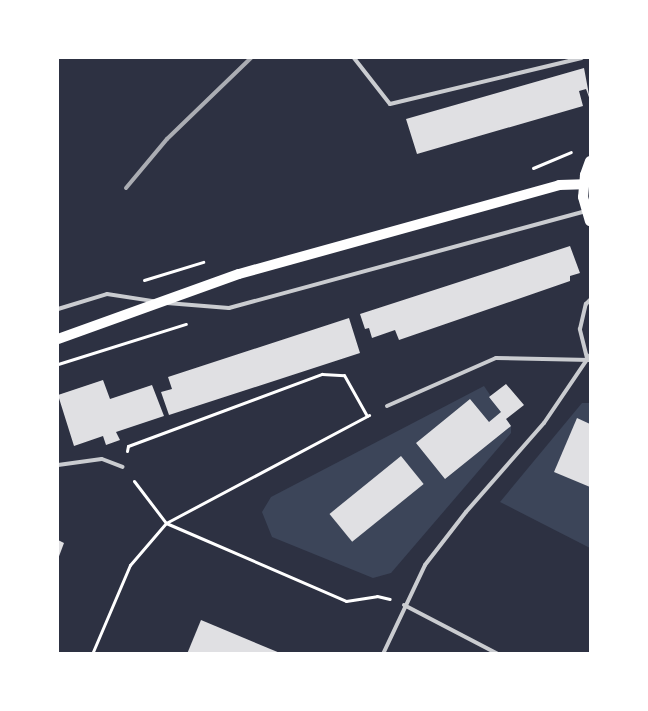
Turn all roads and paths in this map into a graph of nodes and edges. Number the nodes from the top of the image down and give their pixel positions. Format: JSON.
{"nodes":[{"id":1,"x":354,"y":58,"type":"edge"},
{"id":2,"x":582,"y":58,"type":"edge"},
{"id":3,"x":590,"y":161,"type":"edge"},
{"id":4,"x":583,"y":184,"type":"junction"},
{"id":5,"x":586,"y":211,"type":"junction"},
{"id":6,"x":590,"y":221,"type":"edge"},
{"id":7,"x":590,"y":300,"type":"edge"},
{"id":8,"x":164,"y":303,"type":"junction"},
{"id":9,"x":58,"y":309,"type":"edge"},
{"id":10,"x":192,"y":321,"type":"dead end"},
{"id":11,"x":58,"y":339,"type":"edge"},
{"id":12,"x":589,"y":358,"type":"edge"},
{"id":13,"x":58,"y":364,"type":"edge"},
{"id":14,"x":388,"y":406,"type":"joint"},
{"id":15,"x":367,"y":416,"type":"junction"},
{"id":16,"x":58,"y":465,"type":"edge"},
{"id":17,"x":123,"y":467,"type":"junction"},
{"id":18,"x":166,"y":523,"type":"junction"},
{"id":19,"x":404,"y":605,"type":"junction"},
{"id":20,"x":92,"y":654,"type":"edge"},
{"id":21,"x":383,"y":654,"type":"edge"},
{"id":22,"x":498,"y":654,"type":"edge"}],
"edges":[{"from":1,"to":2,"type":"lane"},
{"from":3,"to":4,"type":"main road"},
{"from":4,"to":5,"type":"main road"},
{"from":4,"to":8,"type":"main road"},
{"from":5,"to":6,"type":"main road"},
{"from":5,"to":8,"type":"lane"},
{"from":7,"to":12,"type":"lane"},
{"from":8,"to":9,"type":"lane"},
{"from":8,"to":11,"type":"main road"},
{"from":10,"to":13,"type":"path"},
{"from":12,"to":14,"type":"lane"},
{"from":12,"to":19,"type":"lane"},
{"from":14,"to":15,"type":"path"},
{"from":15,"to":17,"type":"path"},
{"from":15,"to":18,"type":"path"},
{"from":16,"to":17,"type":"lane"},
{"from":17,"to":18,"type":"path"},
{"from":18,"to":19,"type":"path"},
{"from":18,"to":20,"type":"path"},
{"from":19,"to":21,"type":"lane"},
{"from":19,"to":22,"type":"lane"}]}
